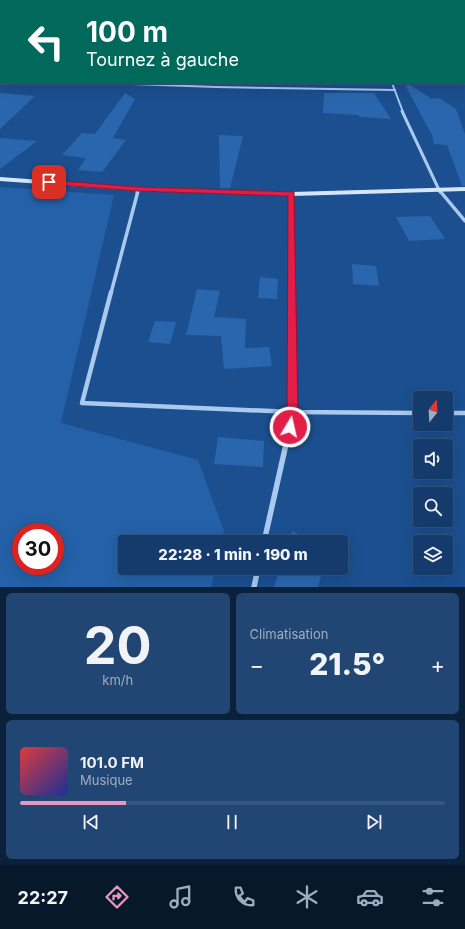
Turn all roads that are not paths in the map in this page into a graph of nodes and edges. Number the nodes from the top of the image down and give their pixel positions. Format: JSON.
{"nodes":[{"id":1,"x":128,"y":84,"type":"edge"},
{"id":2,"x":392,"y":84,"type":"edge"},
{"id":3,"x":395,"y":90,"type":"junction"},
{"id":4,"x":0,"y":179,"type":"edge"},
{"id":5,"x":465,"y":188,"type":"edge"},
{"id":6,"x":138,"y":189,"type":"junction"},
{"id":7,"x":439,"y":190,"type":"junction"},
{"id":8,"x":292,"y":194,"type":"junction"},
{"id":9,"x":465,"y":221,"type":"edge"},
{"id":10,"x":293,"y":412,"type":"junction"},
{"id":11,"x":413,"y":413,"type":"edge"},
{"id":12,"x":453,"y":413,"type":"edge"},
{"id":13,"x":465,"y":413,"type":"edge"},
{"id":14,"x":266,"y":535,"type":"edge"},
{"id":15,"x":257,"y":575,"type":"edge"},
{"id":16,"x":254,"y":587,"type":"edge"}],
"edges":[{"from":1,"to":3,"type":"street"},
{"from":2,"to":3,"type":"street"},
{"from":3,"to":7,"type":"street"},
{"from":4,"to":6,"type":"street"},
{"from":5,"to":7,"type":"street"},
{"from":6,"to":8,"type":"street"},
{"from":6,"to":10,"type":"street"},
{"from":7,"to":8,"type":"street"},
{"from":7,"to":9,"type":"street"},
{"from":8,"to":10,"type":"street"},
{"from":10,"to":11,"type":"street"},
{"from":10,"to":14,"type":"street"},
{"from":12,"to":13,"type":"street"},
{"from":15,"to":16,"type":"street"}]}
